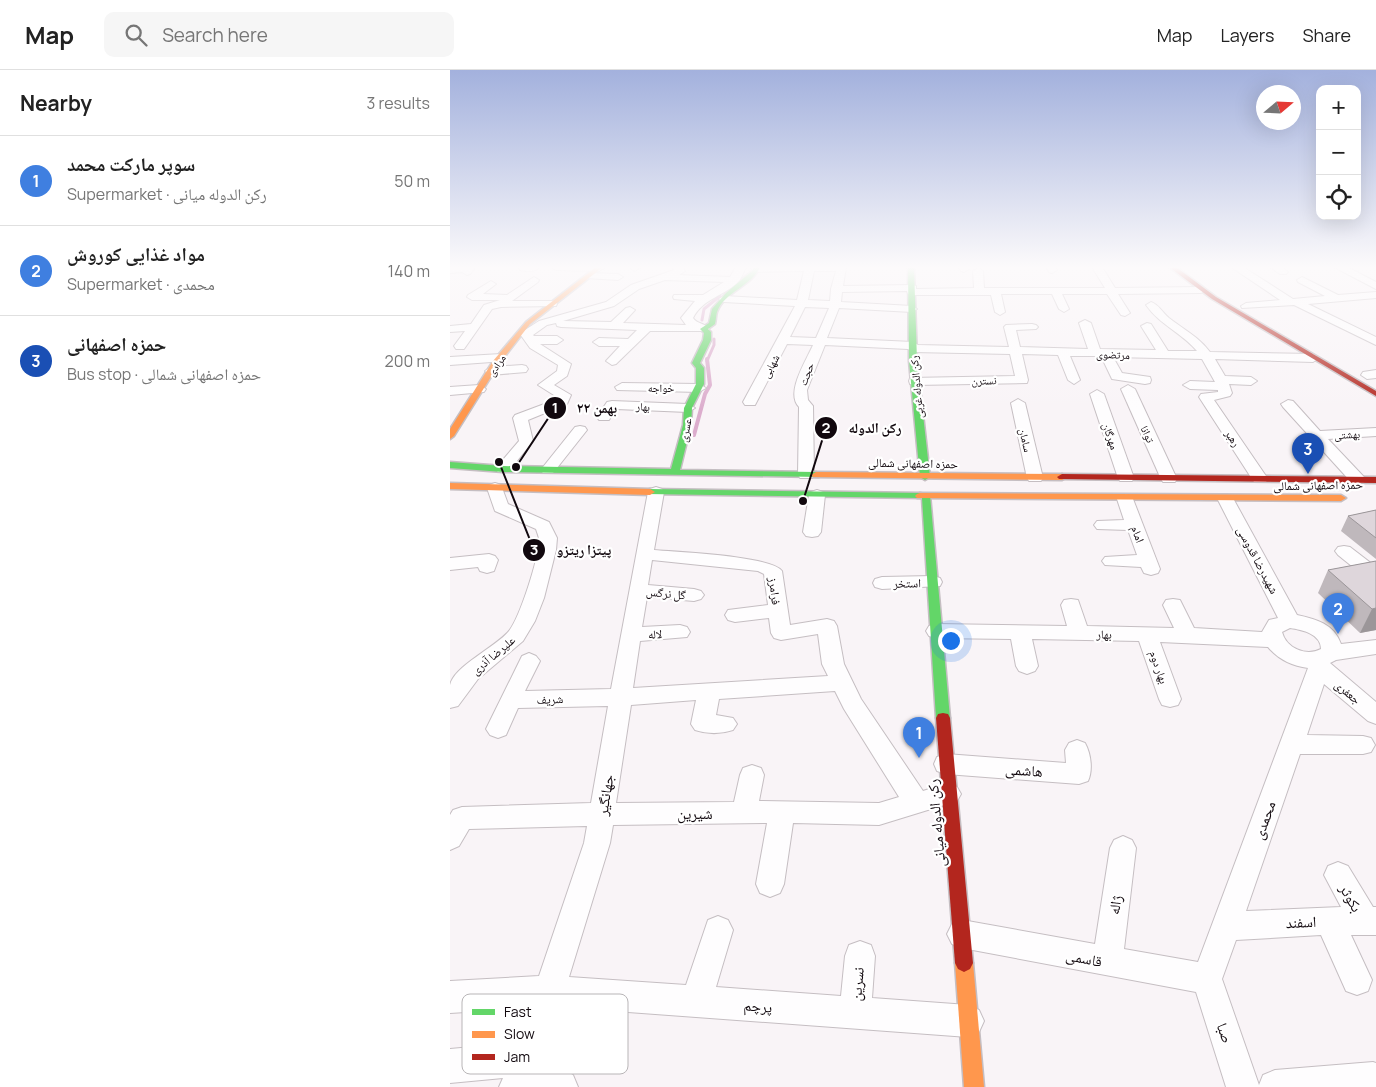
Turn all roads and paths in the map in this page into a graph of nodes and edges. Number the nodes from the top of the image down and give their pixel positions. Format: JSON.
{"nodes":[{"id":1,"x":485,"y":314,"type":"edge"},
{"id":2,"x":539,"y":314,"type":"edge"},
{"id":3,"x":575,"y":314,"type":"edge"},
{"id":4,"x":626,"y":314,"type":"edge"},
{"id":5,"x":688,"y":314,"type":"edge"},
{"id":6,"x":713,"y":314,"type":"edge"},
{"id":7,"x":796,"y":314,"type":"edge"},
{"id":8,"x":831,"y":314,"type":"edge"},
{"id":9,"x":912,"y":314,"type":"edge"},
{"id":10,"x":1160,"y":314,"type":"edge"},
{"id":11,"x":1241,"y":314,"type":"edge"},
{"id":12,"x":1261,"y":314,"type":"edge"},
{"id":13,"x":1320,"y":314,"type":"edge"},
{"id":14,"x":528,"y":323,"type":"junction"},
{"id":15,"x":1085,"y":323,"type":"dead end"},
{"id":16,"x":543,"y":324,"type":"junction"},
{"id":17,"x":1147,"y":326,"type":"dead end"},
{"id":18,"x":474,"y":327,"type":"junction"},
{"id":19,"x":613,"y":327,"type":"junction"},
{"id":20,"x":1032,"y":327,"type":"dead end"},
{"id":21,"x":646,"y":328,"type":"junction"},
{"id":22,"x":450,"y":329,"type":"edge"},
{"id":23,"x":703,"y":329,"type":"junction"},
{"id":24,"x":530,"y":340,"type":"junction"},
{"id":25,"x":557,"y":340,"type":"dead end"},
{"id":26,"x":784,"y":340,"type":"junction"},
{"id":27,"x":1376,"y":341,"type":"edge"},
{"id":28,"x":599,"y":342,"type":"dead end"},
{"id":29,"x":820,"y":342,"type":"junction"},
{"id":30,"x":631,"y":343,"type":"junction"},
{"id":31,"x":460,"y":346,"type":"dead end"},
{"id":32,"x":913,"y":347,"type":"junction"},
{"id":33,"x":1015,"y":351,"type":"junction"},
{"id":34,"x":1063,"y":352,"type":"junction"},
{"id":35,"x":1100,"y":354,"type":"junction"},
{"id":36,"x":1165,"y":355,"type":"junction"},
{"id":37,"x":1206,"y":356,"type":"junction"},
{"id":38,"x":1313,"y":358,"type":"junction"},
{"id":39,"x":612,"y":361,"type":"dead end"},
{"id":40,"x":452,"y":365,"type":"edge"},
{"id":41,"x":496,"y":365,"type":"junction"},
{"id":42,"x":522,"y":369,"type":"dead end"},
{"id":43,"x":1373,"y":376,"type":"edge"},
{"id":44,"x":1074,"y":380,"type":"dead end"},
{"id":45,"x":1145,"y":380,"type":"dead end"},
{"id":46,"x":915,"y":381,"type":"junction"},
{"id":47,"x":1250,"y":381,"type":"dead end"},
{"id":48,"x":1221,"y":383,"type":"junction"},
{"id":49,"x":1190,"y":385,"type":"dead end"},
{"id":50,"x":623,"y":387,"type":"dead end"},
{"id":51,"x":699,"y":388,"type":"junction"},
{"id":52,"x":479,"y":389,"type":"junction"},
{"id":53,"x":1128,"y":389,"type":"dead end"},
{"id":54,"x":450,"y":391,"type":"edge"},
{"id":55,"x":1096,"y":394,"type":"dead end"},
{"id":56,"x":1376,"y":394,"type":"edge"},
{"id":57,"x":750,"y":402,"type":"dead end"},
{"id":58,"x":1018,"y":403,"type":"dead end"},
{"id":59,"x":1288,"y":404,"type":"dead end"},
{"id":60,"x":688,"y":408,"type":"junction"},
{"id":61,"x":604,"y":417,"type":"dead end"},
{"id":62,"x":580,"y":430,"type":"dead end"},
{"id":63,"x":1376,"y":432,"type":"edge"},
{"id":64,"x":1319,"y":435,"type":"junction"},
{"id":65,"x":450,"y":436,"type":"edge"},
{"id":66,"x":450,"y":466,"type":"edge"},
{"id":67,"x":503,"y":469,"type":"junction"},
{"id":68,"x":548,"y":470,"type":"junction"},
{"id":69,"x":675,"y":472,"type":"junction"},
{"id":70,"x":726,"y":473,"type":"junction"},
{"id":71,"x":771,"y":474,"type":"junction"},
{"id":72,"x":806,"y":475,"type":"junction"},
{"id":73,"x":926,"y":477,"type":"junction"},
{"id":74,"x":1035,"y":478,"type":"junction"},
{"id":75,"x":1126,"y":478,"type":"junction"},
{"id":76,"x":1169,"y":479,"type":"junction"},
{"id":77,"x":1260,"y":479,"type":"junction"},
{"id":78,"x":1358,"y":480,"type":"junction"},
{"id":79,"x":1376,"y":480,"type":"edge"},
{"id":80,"x":450,"y":486,"type":"edge"},
{"id":81,"x":495,"y":488,"type":"junction"},
{"id":82,"x":656,"y":492,"type":"junction"},
{"id":83,"x":707,"y":493,"type":"junction"},
{"id":84,"x":764,"y":494,"type":"junction"},
{"id":85,"x":817,"y":495,"type":"junction"},
{"id":86,"x":927,"y":497,"type":"junction"},
{"id":87,"x":1356,"y":498,"type":"dead end"},
{"id":88,"x":1125,"y":499,"type":"junction"},
{"id":89,"x":1226,"y":500,"type":"junction"},
{"id":90,"x":1103,"y":525,"type":"dead end"},
{"id":91,"x":1135,"y":525,"type":"junction"},
{"id":92,"x":812,"y":532,"type":"dead end"},
{"id":93,"x":1344,"y":550,"type":"dead end"},
{"id":94,"x":644,"y":554,"type":"junction"},
{"id":95,"x":1112,"y":563,"type":"dead end"},
{"id":96,"x":450,"y":564,"type":"edge"},
{"id":97,"x":487,"y":567,"type":"dead end"},
{"id":98,"x":1376,"y":576,"type":"edge"},
{"id":99,"x":933,"y":582,"type":"junction"},
{"id":100,"x":882,"y":583,"type":"dead end"},
{"id":101,"x":638,"y":590,"type":"junction"},
{"id":102,"x":694,"y":596,"type":"dead end"},
{"id":103,"x":1071,"y":605,"type":"dead end"},
{"id":104,"x":1173,"y":605,"type":"dead end"},
{"id":105,"x":778,"y":610,"type":"junction"},
{"id":106,"x":736,"y":615,"type":"dead end"},
{"id":107,"x":1290,"y":621,"type":"junction"},
{"id":108,"x":936,"y":631,"type":"junction"},
{"id":109,"x":680,"y":632,"type":"dead end"},
{"id":110,"x":1020,"y":632,"type":"junction"},
{"id":111,"x":1079,"y":633,"type":"junction"},
{"id":112,"x":631,"y":635,"type":"junction"},
{"id":113,"x":1147,"y":635,"type":"junction"},
{"id":114,"x":1187,"y":635,"type":"junction"},
{"id":115,"x":1272,"y":640,"type":"junction"},
{"id":116,"x":1376,"y":647,"type":"edge"},
{"id":117,"x":1323,"y":660,"type":"junction"},
{"id":118,"x":529,"y":661,"type":"dead end"},
{"id":119,"x":1026,"y":666,"type":"dead end"},
{"id":120,"x":842,"y":683,"type":"junction"},
{"id":121,"x":708,"y":691,"type":"junction"},
{"id":122,"x":621,"y":697,"type":"junction"},
{"id":123,"x":1170,"y":699,"type":"dead end"},
{"id":124,"x":450,"y":700,"type":"edge"},
{"id":125,"x":510,"y":700,"type":"junction"},
{"id":126,"x":1376,"y":715,"type":"edge"},
{"id":127,"x":725,"y":724,"type":"dead end"},
{"id":128,"x":498,"y":729,"type":"dead end"},
{"id":129,"x":1292,"y":744,"type":"junction"},
{"id":130,"x":1363,"y":745,"type":"dead end"},
{"id":131,"x":1077,"y":750,"type":"dead end"},
{"id":132,"x":946,"y":764,"type":"junction"},
{"id":133,"x":752,"y":775,"type":"dead end"},
{"id":134,"x":948,"y":794,"type":"junction"},
{"id":135,"x":917,"y":803,"type":"junction"},
{"id":136,"x":782,"y":812,"type":"junction"},
{"id":137,"x":744,"y":813,"type":"junction"},
{"id":138,"x":602,"y":814,"type":"junction"},
{"id":139,"x":450,"y":838,"type":"edge"},
{"id":140,"x":1123,"y":848,"type":"dead end"},
{"id":141,"x":1338,"y":875,"type":"dead end"},
{"id":142,"x":770,"y":884,"type":"dead end"},
{"id":143,"x":1329,"y":921,"type":"junction"},
{"id":144,"x":1370,"y":921,"type":"edge"},
{"id":145,"x":1226,"y":926,"type":"junction"},
{"id":146,"x":718,"y":930,"type":"dead end"},
{"id":147,"x":962,"y":934,"type":"junction"},
{"id":148,"x":860,"y":956,"type":"dead end"},
{"id":149,"x":1107,"y":962,"type":"junction"},
{"id":150,"x":1207,"y":979,"type":"junction"},
{"id":151,"x":1357,"y":980,"type":"dead end"},
{"id":152,"x":549,"y":991,"type":"junction"},
{"id":153,"x":500,"y":994,"type":"edge"},
{"id":154,"x":548,"y":994,"type":"edge"},
{"id":155,"x":589,"y":994,"type":"edge"},
{"id":156,"x":628,"y":997,"type":"edge"},
{"id":157,"x":696,"y":1002,"type":"junction"},
{"id":158,"x":855,"y":1012,"type":"junction"},
{"id":159,"x":968,"y":1021,"type":"junction"},
{"id":160,"x":521,"y":1077,"type":"edge"},
{"id":161,"x":1376,"y":1086,"type":"edge"},
{"id":162,"x":561,"y":1087,"type":"edge"},
{"id":163,"x":974,"y":1087,"type":"edge"},
{"id":164,"x":1243,"y":1087,"type":"edge"},
{"id":165,"x":1275,"y":1087,"type":"edge"}],
"edges":[{"from":1,"to":18,"type":"street"},
{"from":2,"to":14,"type":"main road","name":"مرادی"},
{"from":3,"to":16,"type":"street"},
{"from":4,"to":19,"type":"street"},
{"from":5,"to":23,"type":"street"},
{"from":6,"to":23,"type":"main road"},
{"from":7,"to":26,"type":"street","name":"شهابی"},
{"from":8,"to":29,"type":"street","name":"حجت"},
{"from":9,"to":32,"type":"main road","name":"رکن الدوله غربی"},
{"from":10,"to":37,"type":"street"},
{"from":11,"to":38,"type":"main road"},
{"from":12,"to":43,"type":"main road"},
{"from":13,"to":27,"type":"street"},
{"from":14,"to":16,"type":"street"},
{"from":14,"to":41,"type":"main road","name":"مرادی"},
{"from":15,"to":35,"type":"street"},
{"from":16,"to":19,"type":"street"},
{"from":16,"to":24,"type":"street"},
{"from":17,"to":36,"type":"street"},
{"from":18,"to":22,"type":"street"},
{"from":18,"to":31,"type":"street"},
{"from":19,"to":21,"type":"street"},
{"from":20,"to":33,"type":"street"},
{"from":21,"to":23,"type":"street"},
{"from":21,"to":30,"type":"street"},
{"from":23,"to":51,"type":"main road"},
{"from":24,"to":25,"type":"street"},
{"from":24,"to":67,"type":"street"},
{"from":26,"to":29,"type":"street","name":"مرتضوی"},
{"from":26,"to":57,"type":"street","name":"شهابی"},
{"from":28,"to":30,"type":"street"},
{"from":29,"to":32,"type":"street","name":"مرتضوی"},
{"from":29,"to":72,"type":"street","name":"حجت"},
{"from":30,"to":39,"type":"street"},
{"from":32,"to":33,"type":"street","name":"مرتضوی"},
{"from":32,"to":46,"type":"main road","name":"رکن الدوله غربی"},
{"from":33,"to":34,"type":"street","name":"مرتضوی"},
{"from":33,"to":46,"type":"street","name":"نسترن"},
{"from":34,"to":35,"type":"street","name":"مرتضوی"},
{"from":34,"to":44,"type":"street"},
{"from":35,"to":36,"type":"street","name":"مرتضوی"},
{"from":35,"to":45,"type":"street"},
{"from":36,"to":37,"type":"street","name":"مرتضوی"},
{"from":37,"to":38,"type":"street","name":"مرتضوی"},
{"from":37,"to":48,"type":"street"},
{"from":38,"to":56,"type":"main road"},
{"from":40,"to":41,"type":"street"},
{"from":41,"to":42,"type":"street"},
{"from":41,"to":52,"type":"main road","name":"مرادی"},
{"from":46,"to":73,"type":"main road","name":"رکن الدوله غربی"},
{"from":47,"to":48,"type":"street"},
{"from":48,"to":49,"type":"street"},
{"from":48,"to":77,"type":"street","name":"رهبر"},
{"from":50,"to":51,"type":"street","name":"خواجه"},
{"from":51,"to":60,"type":"main road","name":"عسری"},
{"from":52,"to":54,"type":"street"},
{"from":52,"to":65,"type":"main road","name":"مرادی"},
{"from":53,"to":76,"type":"street","name":"توانا"},
{"from":55,"to":75,"type":"street","name":"مهرگان"},
{"from":58,"to":74,"type":"street","name":"سامان"},
{"from":59,"to":64,"type":"street","name":"بهشتی"},
{"from":60,"to":61,"type":"street","name":"بهار"},
{"from":60,"to":69,"type":"main road","name":"عسری"},
{"from":62,"to":68,"type":"street"},
{"from":63,"to":64,"type":"street","name":"بهشتی"},
{"from":64,"to":78,"type":"street","name":"بهشتی"},
{"from":66,"to":67,"type":"main road","name":"حمزه اصفهانی شمالی"},
{"from":67,"to":68,"type":"main road","name":"حمزه اصفهانی شمالی"},
{"from":68,"to":69,"type":"main road","name":"حمزه اصفهانی شمالی"},
{"from":69,"to":70,"type":"main road","name":"حمزه اصفهانی شمالی"},
{"from":70,"to":71,"type":"main road","name":"حمزه اصفهانی شمالی"},
{"from":70,"to":83,"type":"main road"},
{"from":71,"to":72,"type":"main road","name":"حمزه اصفهانی شمالی"},
{"from":71,"to":84,"type":"main road"},
{"from":72,"to":73,"type":"main road","name":"حمزه اصفهانی شمالی"},
{"from":73,"to":74,"type":"main road","name":"حمزه اصفهانی شمالی"},
{"from":74,"to":75,"type":"main road","name":"حمزه اصفهانی شمالی"},
{"from":75,"to":76,"type":"main road","name":"حمزه اصفهانی شمالی"},
{"from":76,"to":77,"type":"main road","name":"حمزه اصفهانی شمالی"},
{"from":77,"to":78,"type":"main road","name":"حمزه اصفهانی شمالی"},
{"from":78,"to":79,"type":"main road","name":"حمزه اصفهانی شمالی"},
{"from":80,"to":81,"type":"main road","name":"حمزه اصفهانی شمالی"},
{"from":81,"to":82,"type":"main road","name":"حمزه اصفهانی شمالی"},
{"from":81,"to":124,"type":"street","name":"علیرضا آذری"},
{"from":82,"to":83,"type":"main road","name":"حمزه اصفهانی شمالی"},
{"from":82,"to":94,"type":"street","name":"جهانگیر"},
{"from":83,"to":84,"type":"main road","name":"حمزه اصفهانی شمالی"},
{"from":84,"to":85,"type":"main road","name":"حمزه اصفهانی شمالی"},
{"from":85,"to":86,"type":"main road","name":"حمزه اصفهانی شمالی"},
{"from":85,"to":92,"type":"street"},
{"from":86,"to":88,"type":"main road","name":"حمزه اصفهانی شمالی"},
{"from":86,"to":99,"type":"main road","name":"رکن الدوله میانی"},
{"from":87,"to":89,"type":"main road","name":"حمزه اصفهانی شمالی"},
{"from":88,"to":89,"type":"main road","name":"حمزه اصفهانی شمالی"},
{"from":88,"to":91,"type":"street","name":"امام"},
{"from":89,"to":107,"type":"street","name":"شهیدرضا قدوسی"},
{"from":90,"to":91,"type":"street"},
{"from":91,"to":95,"type":"street","name":"امام"},
{"from":93,"to":98,"type":"street"},
{"from":94,"to":101,"type":"street","name":"جهانگیر"},
{"from":94,"to":105,"type":"street","name":"فرامرز"},
{"from":96,"to":97,"type":"street"},
{"from":99,"to":100,"type":"street","name":"استخر"},
{"from":99,"to":108,"type":"main road","name":"رکن الدوله میانی"},
{"from":101,"to":102,"type":"street","name":"گل نرگس"},
{"from":101,"to":112,"type":"street","name":"جهانگیر"},
{"from":103,"to":111,"type":"street"},
{"from":104,"to":114,"type":"street"},
{"from":105,"to":106,"type":"street"},
{"from":105,"to":120,"type":"street","name":"فرامرز"},
{"from":107,"to":115,"type":"street"},
{"from":107,"to":117,"type":"street"},
{"from":108,"to":110,"type":"street","name":"بهار"},
{"from":108,"to":132,"type":"main road","name":"رکن الدوله میانی"},
{"from":109,"to":112,"type":"street","name":"لاله"},
{"from":110,"to":111,"type":"street","name":"بهار"},
{"from":110,"to":119,"type":"street"},
{"from":111,"to":113,"type":"street","name":"بهار"},
{"from":112,"to":122,"type":"street","name":"جهانگیر"},
{"from":113,"to":114,"type":"street","name":"بهار"},
{"from":113,"to":123,"type":"street","name":"بهار دوم"},
{"from":114,"to":115,"type":"street","name":"بهار"},
{"from":115,"to":117,"type":"street"},
{"from":116,"to":117,"type":"street"},
{"from":117,"to":126,"type":"street","name":"جعفری"},
{"from":117,"to":129,"type":"street","name":"محمدی"},
{"from":118,"to":125,"type":"street"},
{"from":120,"to":121,"type":"street"},
{"from":120,"to":135,"type":"street","name":"فرامرز"},
{"from":121,"to":122,"type":"street"},
{"from":121,"to":127,"type":"street"},
{"from":122,"to":125,"type":"street","name":"شریف"},
{"from":122,"to":138,"type":"street","name":"جهانگیر"},
{"from":125,"to":128,"type":"street"},
{"from":129,"to":130,"type":"street"},
{"from":129,"to":145,"type":"street","name":"محمدی"},
{"from":131,"to":132,"type":"street","name":"هاشمی"},
{"from":132,"to":134,"type":"main road","name":"رکن الدوله میانی"},
{"from":133,"to":137,"type":"street"},
{"from":134,"to":135,"type":"street","name":"شیرین"},
{"from":134,"to":147,"type":"main road","name":"رکن الدوله میانی"},
{"from":135,"to":136,"type":"street","name":"شیرین"},
{"from":136,"to":137,"type":"street","name":"شیرین"},
{"from":136,"to":142,"type":"street"},
{"from":137,"to":138,"type":"street","name":"شیرین"},
{"from":138,"to":139,"type":"street","name":"شیرین"},
{"from":138,"to":152,"type":"street","name":"جهانگیر"},
{"from":140,"to":149,"type":"street","name":"ژاله"},
{"from":141,"to":144,"type":"street","name":"بکوثر"},
{"from":143,"to":144,"type":"street","name":"اسفند"},
{"from":143,"to":145,"type":"street","name":"اسفند"},
{"from":143,"to":151,"type":"street"},
{"from":145,"to":150,"type":"street","name":"محمدی"},
{"from":146,"to":157,"type":"street"},
{"from":147,"to":149,"type":"street","name":"قاسمی"},
{"from":147,"to":159,"type":"main road","name":"رکن الدوله میانی"},
{"from":148,"to":158,"type":"street","name":"نسرین"},
{"from":149,"to":150,"type":"street","name":"قاسمی"},
{"from":150,"to":164,"type":"street","name":"صبا"},
{"from":152,"to":153,"type":"street","name":"پرچم"},
{"from":152,"to":154,"type":"street","name":"جهانگیر"},
{"from":152,"to":155,"type":"street","name":"پرچم"},
{"from":156,"to":157,"type":"street","name":"پرچم"},
{"from":157,"to":158,"type":"street","name":"پرچم"},
{"from":158,"to":159,"type":"street","name":"پرچم"},
{"from":159,"to":163,"type":"main road","name":"رکن الدوله میانی"},
{"from":160,"to":162,"type":"street"},
{"from":161,"to":165,"type":"street"}]}
